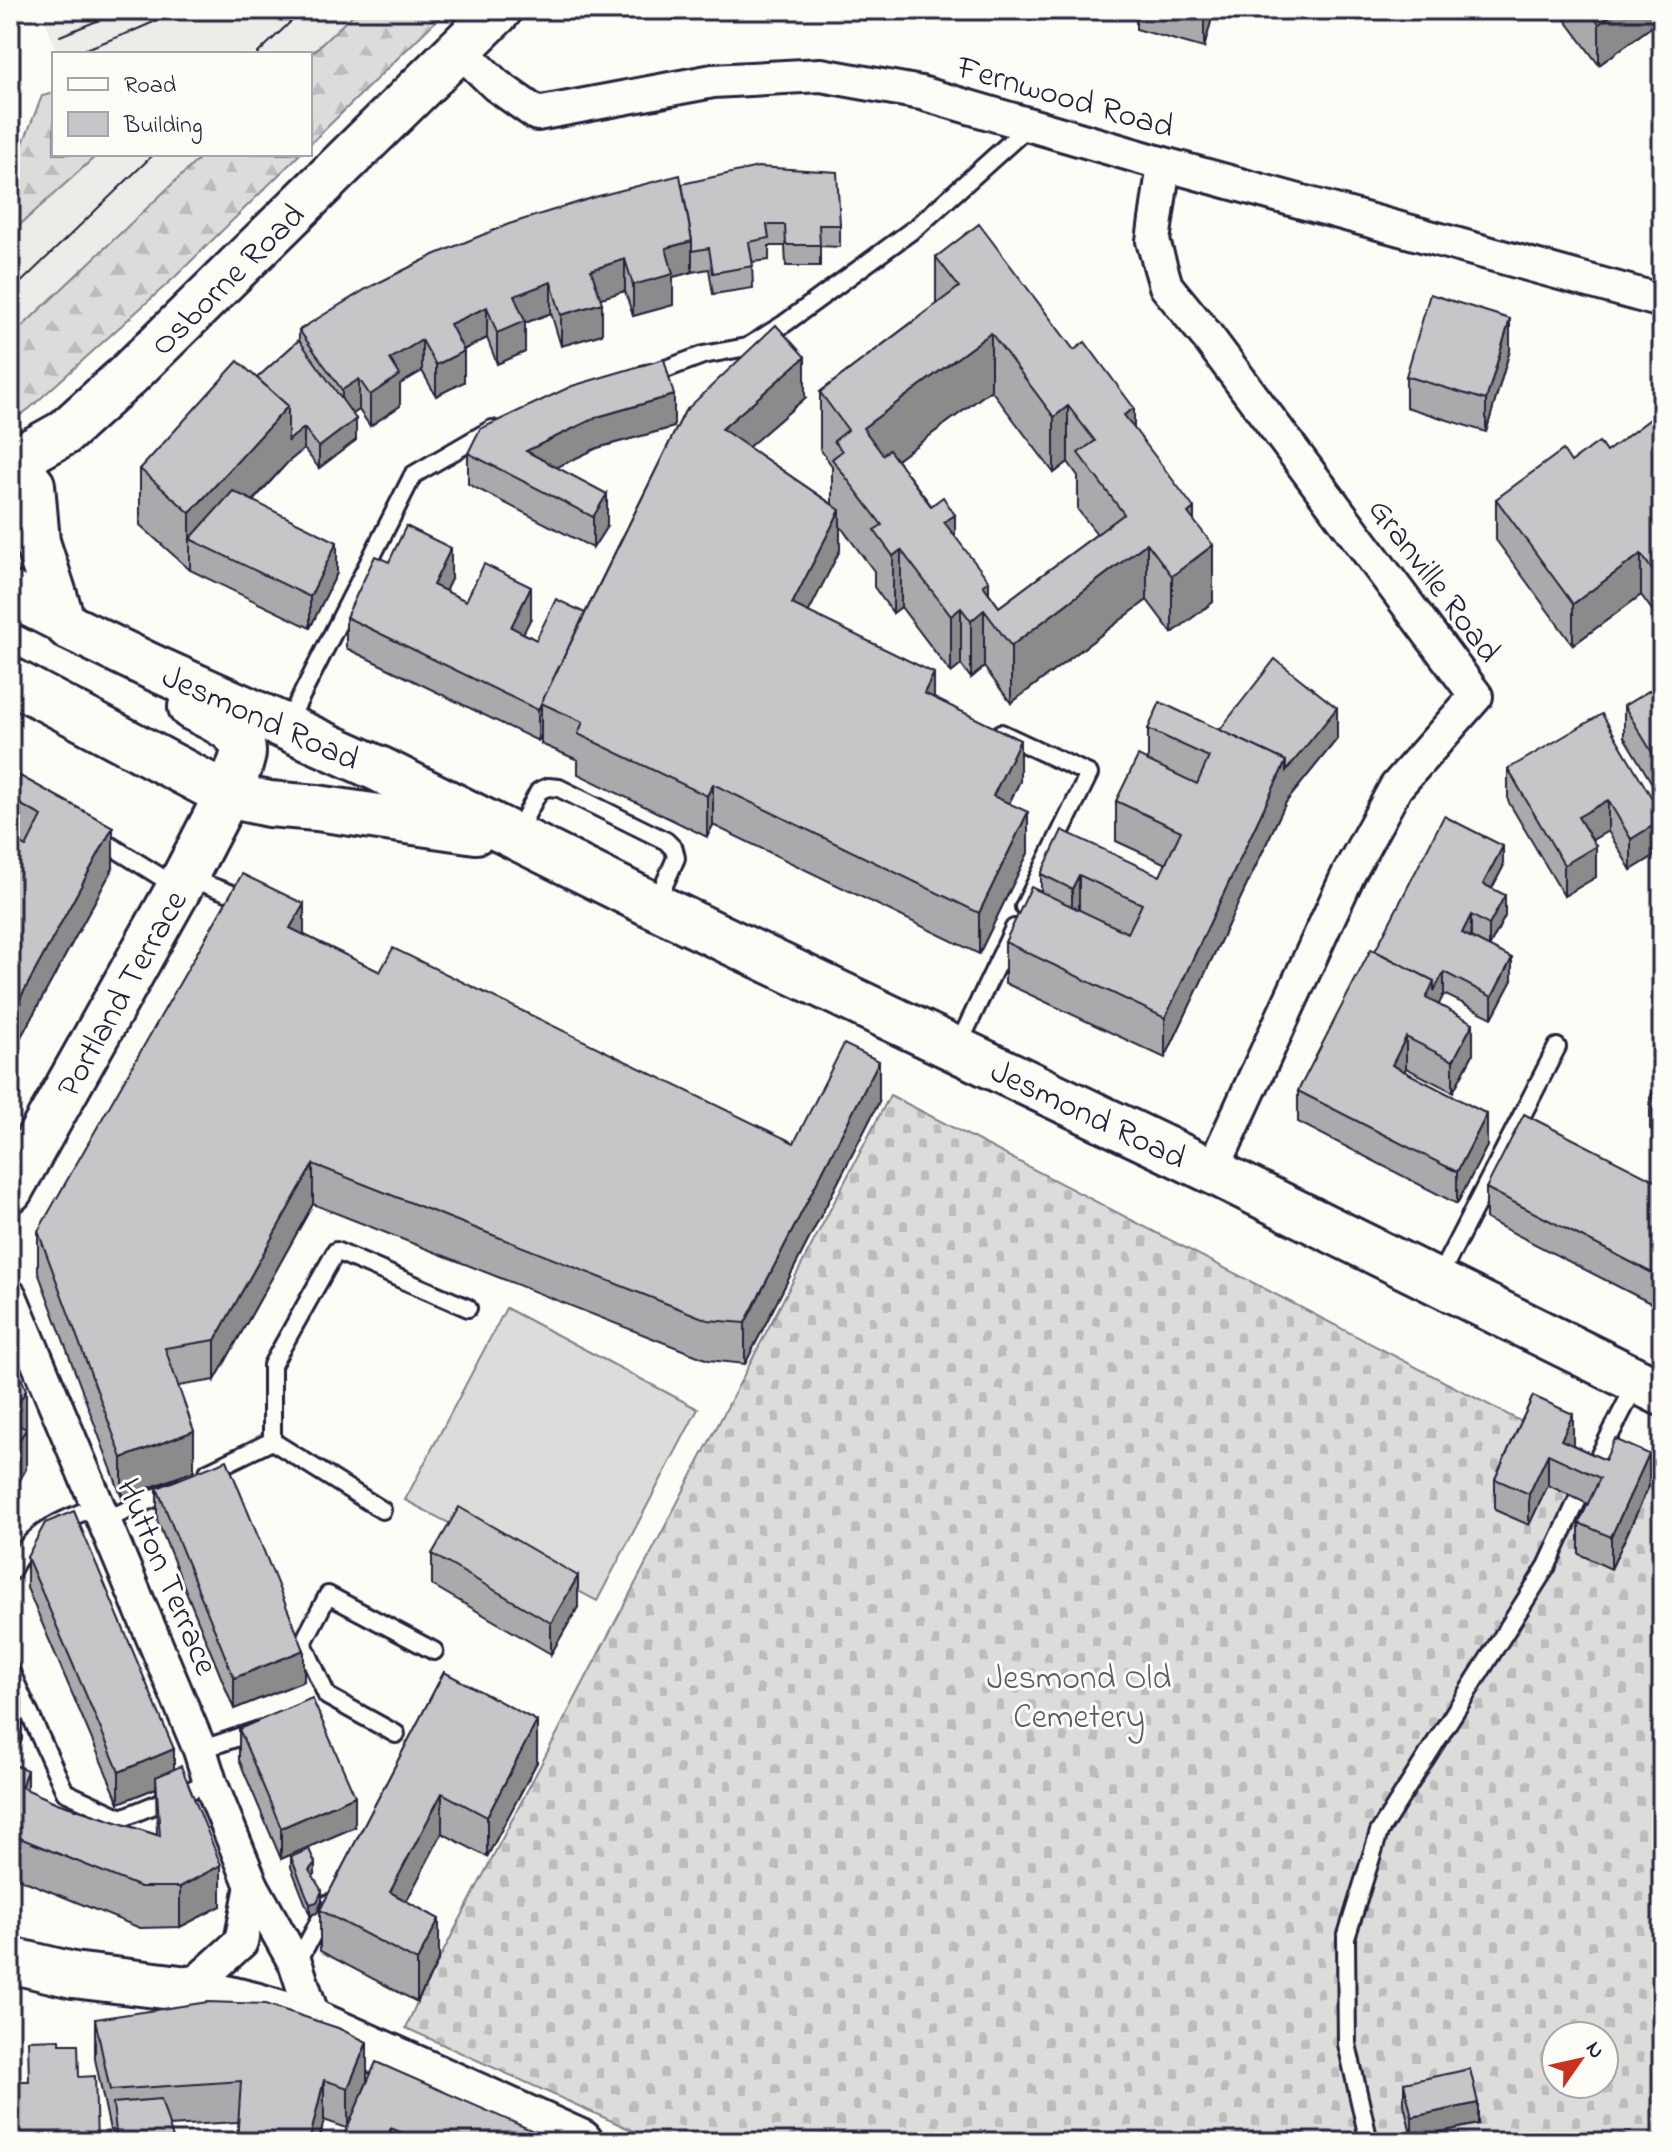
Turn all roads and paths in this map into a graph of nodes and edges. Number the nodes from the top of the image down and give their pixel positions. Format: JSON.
{"nodes":[{"id":1,"x":499,"y":10,"type":"edge"},
{"id":2,"x":459,"y":49,"type":"junction"},
{"id":3,"x":1030,"y":125,"type":"junction"},
{"id":4,"x":1164,"y":164,"type":"junction"},
{"id":5,"x":1662,"y":301,"type":"edge"},
{"id":6,"x":628,"y":377,"type":"edge"},
{"id":7,"x":512,"y":420,"type":"edge"},
{"id":8,"x":17,"y":484,"type":"edge"},
{"id":9,"x":10,"y":594,"type":"edge"},
{"id":10,"x":66,"y":624,"type":"junction"},
{"id":11,"x":10,"y":680,"type":"edge"},
{"id":12,"x":294,"y":711,"type":"junction"},
{"id":13,"x":991,"y":729,"type":"edge"},
{"id":14,"x":227,"y":795,"type":"junction"},
{"id":15,"x":75,"y":824,"type":"edge"},
{"id":16,"x":514,"y":837,"type":"junction"},
{"id":17,"x":182,"y":882,"type":"junction"},
{"id":18,"x":655,"y":906,"type":"junction"},
{"id":19,"x":267,"y":907,"type":"edge"},
{"id":20,"x":1557,"y":1047,"type":"dead end"},
{"id":21,"x":956,"y":1049,"type":"junction"},
{"id":22,"x":1212,"y":1171,"type":"junction"},
{"id":23,"x":10,"y":1190,"type":"edge"},
{"id":24,"x":1437,"y":1282,"type":"junction"},
{"id":25,"x":10,"y":1296,"type":"edge"},
{"id":26,"x":468,"y":1308,"type":"dead end"},
{"id":27,"x":1650,"y":1387,"type":"edge"},
{"id":28,"x":272,"y":1441,"type":"junction"},
{"id":29,"x":1586,"y":1483,"type":"edge"},
{"id":30,"x":1578,"y":1499,"type":"dead end"},
{"id":31,"x":382,"y":1510,"type":"dead end"},
{"id":32,"x":102,"y":1513,"type":"junction"},
{"id":33,"x":10,"y":1573,"type":"edge"},
{"id":34,"x":434,"y":1651,"type":"dead end"},
{"id":35,"x":10,"y":1670,"type":"edge"},
{"id":36,"x":272,"y":1723,"type":"edge"},
{"id":37,"x":396,"y":1734,"type":"dead end"},
{"id":38,"x":200,"y":1750,"type":"junction"},
{"id":39,"x":210,"y":1782,"type":"junction"},
{"id":40,"x":340,"y":1883,"type":"edge"},
{"id":41,"x":252,"y":1886,"type":"junction"},
{"id":42,"x":10,"y":1960,"type":"edge"},
{"id":43,"x":296,"y":1965,"type":"junction"},
{"id":44,"x":189,"y":1989,"type":"junction"},
{"id":45,"x":315,"y":2023,"type":"junction"},
{"id":46,"x":580,"y":2142,"type":"edge"},
{"id":47,"x":1369,"y":2142,"type":"edge"}],
"edges":[{"from":1,"to":2,"type":"main road","name":"Osborne Road"},
{"from":2,"to":3,"type":"street","name":"Fernwood Road"},
{"from":2,"to":8,"type":"main road","name":"Osborne Road"},
{"from":3,"to":4,"type":"street","name":"Fernwood Road"},
{"from":3,"to":6,"type":"lane"},
{"from":4,"to":5,"type":"street","name":"Fernwood Road"},
{"from":4,"to":22,"type":"street","name":"Granville Road"},
{"from":7,"to":12,"type":"lane"},
{"from":8,"to":10,"type":"main road"},
{"from":9,"to":10,"type":"main road","name":"Jesmond Road"},
{"from":10,"to":12,"type":"main road","name":"Jesmond Road"},
{"from":10,"to":14,"type":"main road","name":"Portland Terrace"},
{"from":11,"to":14,"type":"main road","name":"Jesmond Road"},
{"from":12,"to":16,"type":"main road","name":"Jesmond Road"},
{"from":13,"to":21,"type":"lane"},
{"from":14,"to":16,"type":"main road","name":"Jesmond Road"},
{"from":14,"to":17,"type":"main road","name":"Portland Terrace"},
{"from":15,"to":17,"type":"lane"},
{"from":16,"to":18,"type":"main road","name":"Jesmond Road"},
{"from":16,"to":18,"type":"lane"},
{"from":17,"to":19,"type":"lane"},
{"from":17,"to":23,"type":"main road","name":"Portland Terrace"},
{"from":18,"to":21,"type":"main road","name":"Jesmond Road"},
{"from":20,"to":24,"type":"lane"},
{"from":21,"to":22,"type":"main road","name":"Jesmond Road"},
{"from":22,"to":24,"type":"main road","name":"Jesmond Road"},
{"from":24,"to":27,"type":"main road","name":"Jesmond Road"},
{"from":25,"to":32,"type":"street","name":"Hutton Terrace"},
{"from":26,"to":28,"type":"lane"},
{"from":27,"to":29,"type":"lane"},
{"from":28,"to":31,"type":"lane"},
{"from":28,"to":32,"type":"lane"},
{"from":30,"to":47,"type":"lane"},
{"from":32,"to":33,"type":"lane"},
{"from":32,"to":38,"type":"street","name":"Hutton Terrace"},
{"from":34,"to":37,"type":"lane"},
{"from":35,"to":39,"type":"lane"},
{"from":36,"to":38,"type":"lane"},
{"from":38,"to":39,"type":"street","name":"Hutton Terrace"},
{"from":39,"to":41,"type":"street","name":"Hutton Terrace"},
{"from":40,"to":43,"type":"lane"},
{"from":41,"to":43,"type":"street","name":"Hutton Terrace"},
{"from":41,"to":44,"type":"street"},
{"from":42,"to":44,"type":"main road"},
{"from":43,"to":45,"type":"street","name":"Hutton Terrace"},
{"from":44,"to":45,"type":"main road"},
{"from":45,"to":46,"type":"main road"}]}
